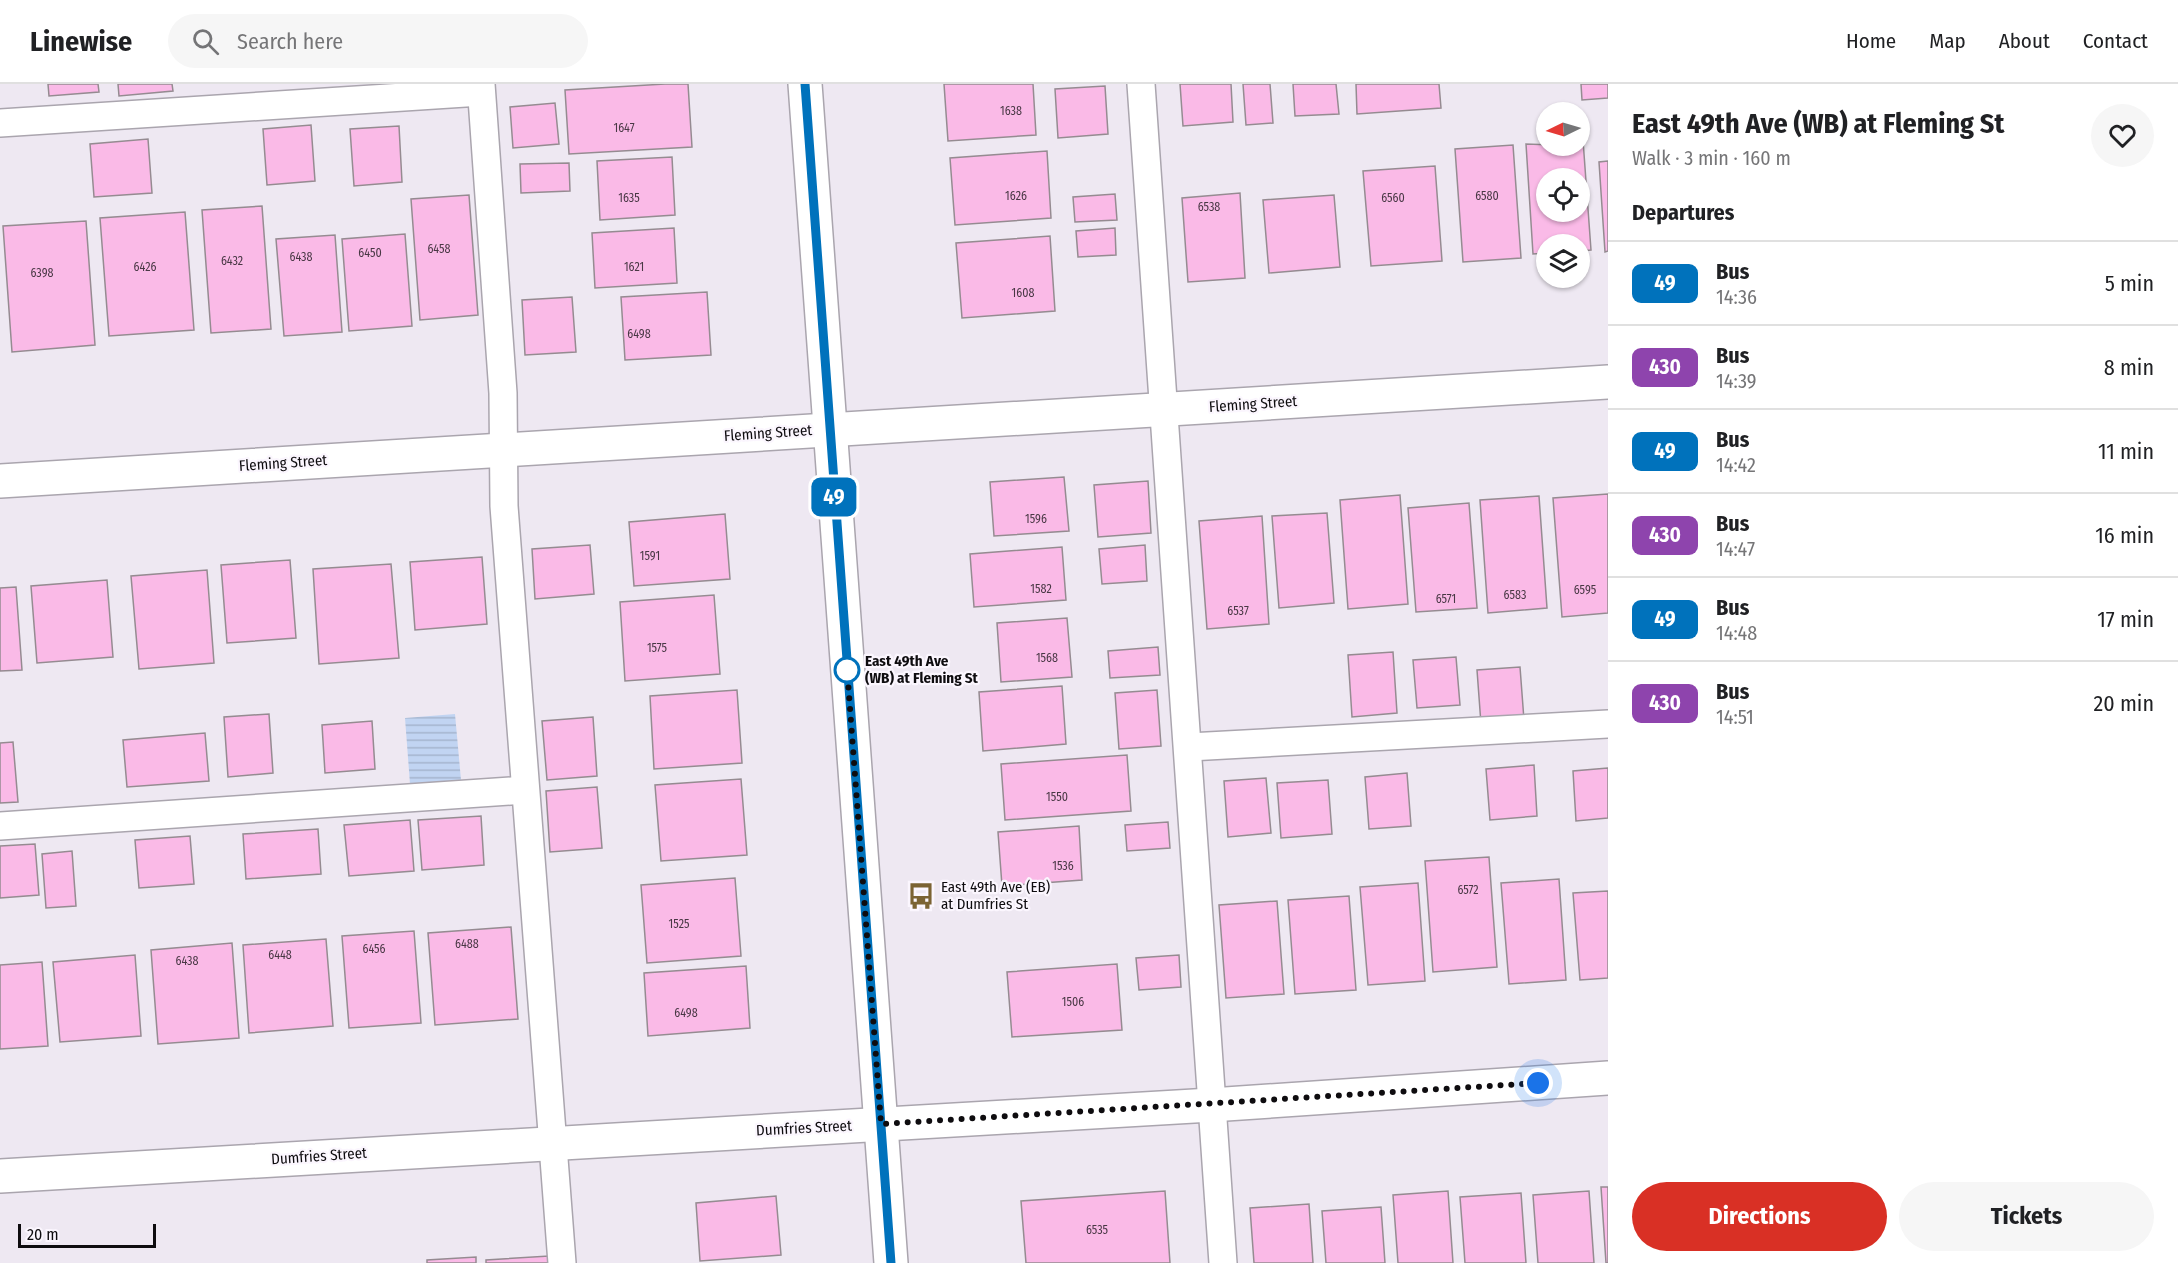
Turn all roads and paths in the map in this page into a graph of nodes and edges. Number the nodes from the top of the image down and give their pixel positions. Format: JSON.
{"nodes":[{"id":1,"x":805,"y":84,"type":"edge"},
{"id":2,"x":1141,"y":84,"type":"edge"},
{"id":3,"x":481,"y":88,"type":"edge"},
{"id":4,"x":0,"y":123,"type":"edge"},
{"id":5,"x":1608,"y":382,"type":"edge"},
{"id":6,"x":1163,"y":410,"type":"junction"},
{"id":7,"x":830,"y":429,"type":"junction"},
{"id":8,"x":503,"y":449,"type":"junction"},
{"id":9,"x":0,"y":481,"type":"edge"},
{"id":10,"x":1608,"y":724,"type":"edge"},
{"id":11,"x":1189,"y":747,"type":"junction"},
{"id":12,"x":525,"y":790,"type":"junction"},
{"id":13,"x":0,"y":826,"type":"edge"},
{"id":14,"x":1608,"y":1078,"type":"edge"},
{"id":15,"x":1211,"y":1105,"type":"junction"},
{"id":16,"x":881,"y":1124,"type":"junction"},
{"id":17,"x":552,"y":1142,"type":"junction"},
{"id":18,"x":0,"y":1176,"type":"edge"},
{"id":19,"x":562,"y":1263,"type":"edge"},
{"id":20,"x":891,"y":1263,"type":"edge"},
{"id":21,"x":1224,"y":1263,"type":"edge"}],
"edges":[{"from":1,"to":7,"type":"street"},
{"from":2,"to":6,"type":"lane"},
{"from":3,"to":4,"type":"lane"},
{"from":3,"to":8,"type":"lane"},
{"from":5,"to":6,"type":"street","name":"Fleming Street"},
{"from":6,"to":7,"type":"street","name":"Fleming Street"},
{"from":6,"to":11,"type":"lane"},
{"from":7,"to":8,"type":"street","name":"Fleming Street"},
{"from":7,"to":16,"type":"street"},
{"from":8,"to":9,"type":"street","name":"Fleming Street"},
{"from":8,"to":12,"type":"lane"},
{"from":10,"to":11,"type":"lane"},
{"from":11,"to":15,"type":"lane"},
{"from":12,"to":13,"type":"lane"},
{"from":12,"to":17,"type":"lane"},
{"from":14,"to":15,"type":"street","name":"Dumfries Street"},
{"from":15,"to":16,"type":"street","name":"Dumfries Street"},
{"from":15,"to":21,"type":"lane"},
{"from":16,"to":17,"type":"street","name":"Dumfries Street"},
{"from":16,"to":20,"type":"street"},
{"from":17,"to":18,"type":"street","name":"Dumfries Street"},
{"from":17,"to":19,"type":"lane"}]}
